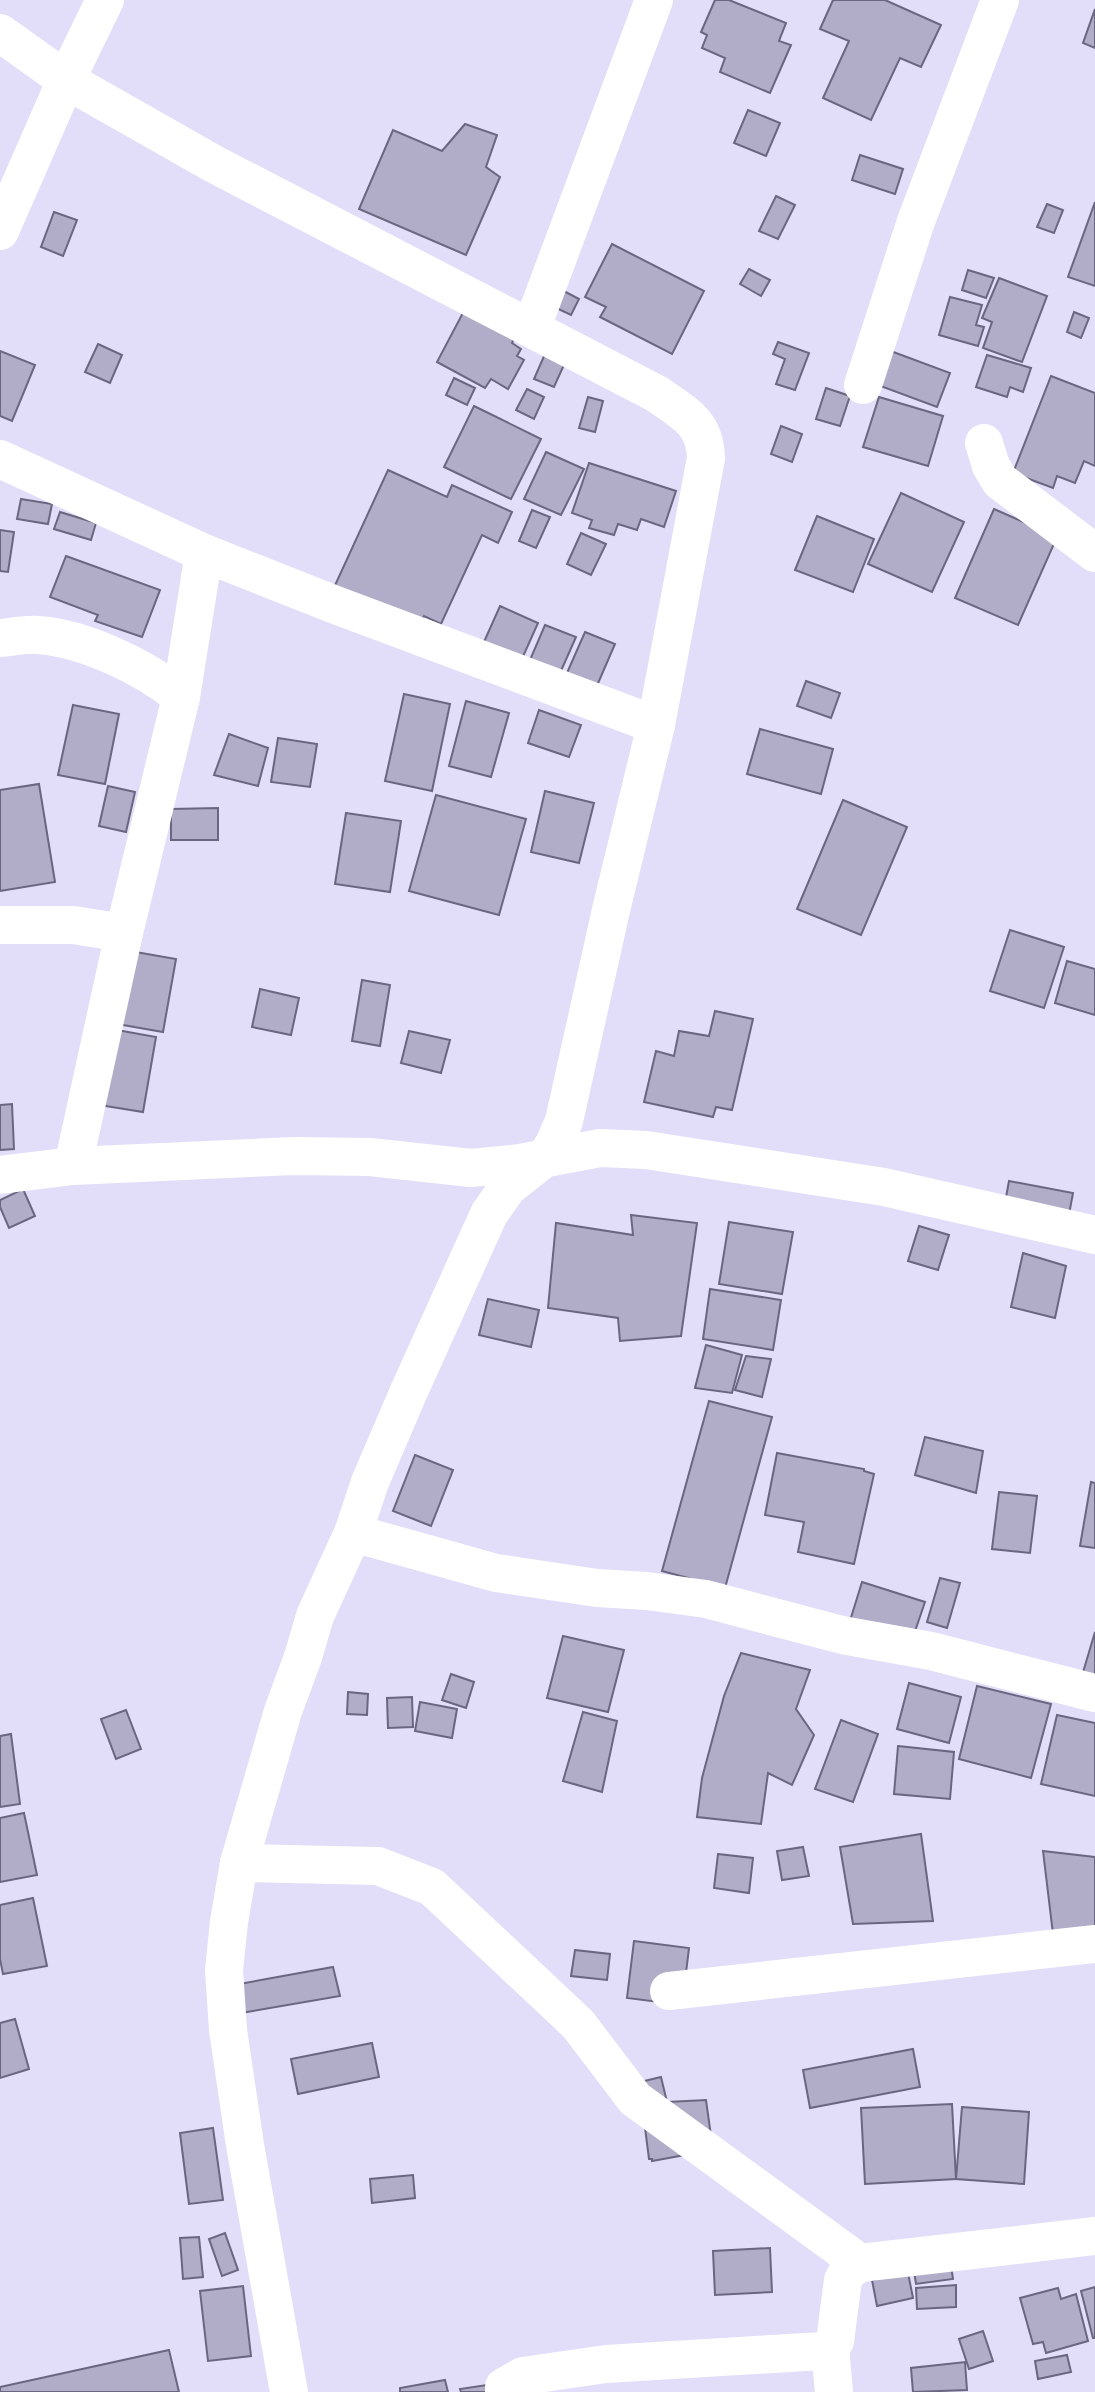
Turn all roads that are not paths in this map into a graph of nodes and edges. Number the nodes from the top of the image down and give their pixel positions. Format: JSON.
{"nodes":[{"id":1,"x":105,"y":0,"type":"edge"},
{"id":2,"x":654,"y":0,"type":"edge"},
{"id":3,"x":1000,"y":0,"type":"edge"},
{"id":4,"x":0,"y":33,"type":"edge"},
{"id":5,"x":66,"y":80,"type":"junction"},
{"id":6,"x":0,"y":231,"type":"edge"},
{"id":7,"x":532,"y":327,"type":"junction"},
{"id":8,"x":863,"y":385,"type":"dead end"},
{"id":9,"x":984,"y":443,"type":"dead end"},
{"id":10,"x":0,"y":459,"type":"edge"},
{"id":11,"x":204,"y":553,"type":"junction"},
{"id":12,"x":1095,"y":554,"type":"edge"},
{"id":13,"x":0,"y":638,"type":"edge"},
{"id":14,"x":181,"y":697,"type":"junction"},
{"id":15,"x":656,"y":725,"type":"junction"},
{"id":16,"x":0,"y":925,"type":"edge"},
{"id":17,"x":124,"y":933,"type":"junction"},
{"id":18,"x":546,"y":1157,"type":"junction"},
{"id":19,"x":73,"y":1166,"type":"junction"},
{"id":20,"x":0,"y":1175,"type":"edge"},
{"id":21,"x":1095,"y":1235,"type":"edge"},
{"id":22,"x":353,"y":1533,"type":"junction"},
{"id":23,"x":1095,"y":1693,"type":"edge"},
{"id":24,"x":240,"y":1863,"type":"junction"},
{"id":25,"x":1095,"y":1944,"type":"edge"},
{"id":26,"x":668,"y":1991,"type":"dead end"},
{"id":27,"x":1095,"y":2236,"type":"edge"},
{"id":28,"x":860,"y":2263,"type":"junction"},
{"id":29,"x":830,"y":2348,"type":"junction"},
{"id":30,"x":289,"y":2392,"type":"edge"},
{"id":31,"x":504,"y":2392,"type":"edge"},
{"id":32,"x":834,"y":2392,"type":"edge"}],
"edges":[{"from":1,"to":5,"type":"street"},
{"from":2,"to":7,"type":"street"},
{"from":3,"to":8,"type":"street"},
{"from":4,"to":5,"type":"street"},
{"from":5,"to":6,"type":"street"},
{"from":5,"to":7,"type":"street"},
{"from":7,"to":15,"type":"street"},
{"from":9,"to":12,"type":"street"},
{"from":10,"to":11,"type":"street"},
{"from":11,"to":14,"type":"street"},
{"from":11,"to":15,"type":"street"},
{"from":13,"to":14,"type":"street"},
{"from":14,"to":17,"type":"street"},
{"from":15,"to":18,"type":"street"},
{"from":16,"to":17,"type":"street"},
{"from":17,"to":19,"type":"street"},
{"from":18,"to":19,"type":"street"},
{"from":18,"to":21,"type":"street"},
{"from":18,"to":22,"type":"street"},
{"from":19,"to":20,"type":"street"},
{"from":22,"to":23,"type":"street"},
{"from":22,"to":24,"type":"street"},
{"from":24,"to":28,"type":"street"},
{"from":24,"to":30,"type":"street"},
{"from":25,"to":26,"type":"street"},
{"from":27,"to":28,"type":"street"},
{"from":28,"to":29,"type":"street"},
{"from":29,"to":31,"type":"street"},
{"from":29,"to":32,"type":"street"}]}
